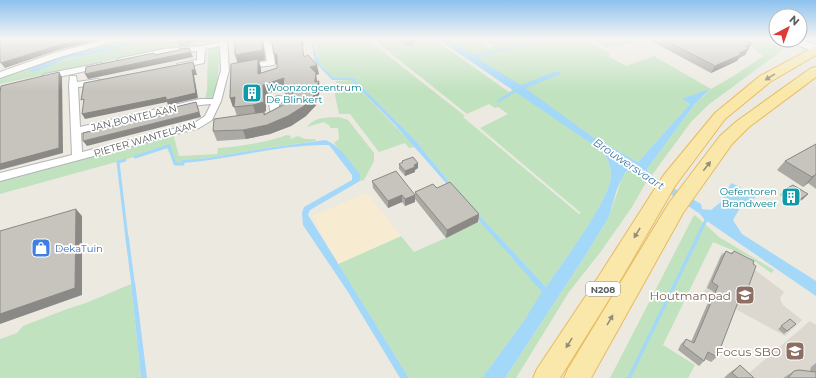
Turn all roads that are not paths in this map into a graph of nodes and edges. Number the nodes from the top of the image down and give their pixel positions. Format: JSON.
{"nodes":[{"id":1,"x":52,"y":57,"type":"edge"},
{"id":2,"x":138,"y":57,"type":"edge"},
{"id":3,"x":201,"y":57,"type":"edge"},
{"id":4,"x":224,"y":57,"type":"edge"},
{"id":5,"x":270,"y":57,"type":"edge"},
{"id":6,"x":803,"y":57,"type":"edge"},
{"id":7,"x":171,"y":67,"type":"edge"},
{"id":8,"x":225,"y":70,"type":"junction"},
{"id":9,"x":73,"y":71,"type":"junction"},
{"id":10,"x":816,"y":71,"type":"edge"},
{"id":11,"x":0,"y":75,"type":"edge"},
{"id":12,"x":37,"y":78,"type":"edge"},
{"id":13,"x":103,"y":81,"type":"edge"},
{"id":14,"x":73,"y":85,"type":"junction"},
{"id":15,"x":217,"y":101,"type":"junction"},
{"id":16,"x":274,"y":114,"type":"edge"},
{"id":17,"x":209,"y":118,"type":"junction"},
{"id":18,"x":264,"y":118,"type":"edge"},
{"id":19,"x":219,"y":120,"type":"edge"},
{"id":20,"x":75,"y":131,"type":"junction"},
{"id":21,"x":77,"y":157,"type":"junction"},
{"id":22,"x":0,"y":178,"type":"edge"},
{"id":23,"x":673,"y":200,"type":"junction"},
{"id":24,"x":546,"y":378,"type":"edge"},
{"id":25,"x":577,"y":378,"type":"edge"}],
"edges":[{"from":1,"to":11,"type":"street"},
{"from":2,"to":9,"type":"street"},
{"from":3,"to":7,"type":"street"},
{"from":4,"to":8,"type":"street","name":"PIETER WANTELAAN"},
{"from":5,"to":8,"type":"street"},
{"from":6,"to":23,"type":"main road","number":"N208","one_way":true},
{"from":8,"to":15,"type":"street","name":"PIETER WANTELAAN"},
{"from":9,"to":12,"type":"street"},
{"from":9,"to":14,"type":"street"},
{"from":23,"to":10,"type":"main road","number":"N208","one_way":true},
{"from":13,"to":14,"type":"street"},
{"from":14,"to":20,"type":"street"},
{"from":15,"to":17,"type":"street","name":"PIETER WANTELAAN"},
{"from":15,"to":20,"type":"street","name":"JAN BONTELAAN"},
{"from":16,"to":18,"type":"street"},
{"from":17,"to":19,"type":"street"},
{"from":17,"to":21,"type":"street","name":"PIETER WANTELAAN"},
{"from":20,"to":21,"type":"street"},
{"from":21,"to":22,"type":"street","name":"PIETER WANTELAAN"},
{"from":23,"to":24,"type":"main road","number":"N208","one_way":true},
{"from":25,"to":23,"type":"main road","number":"N208","one_way":true}]}
